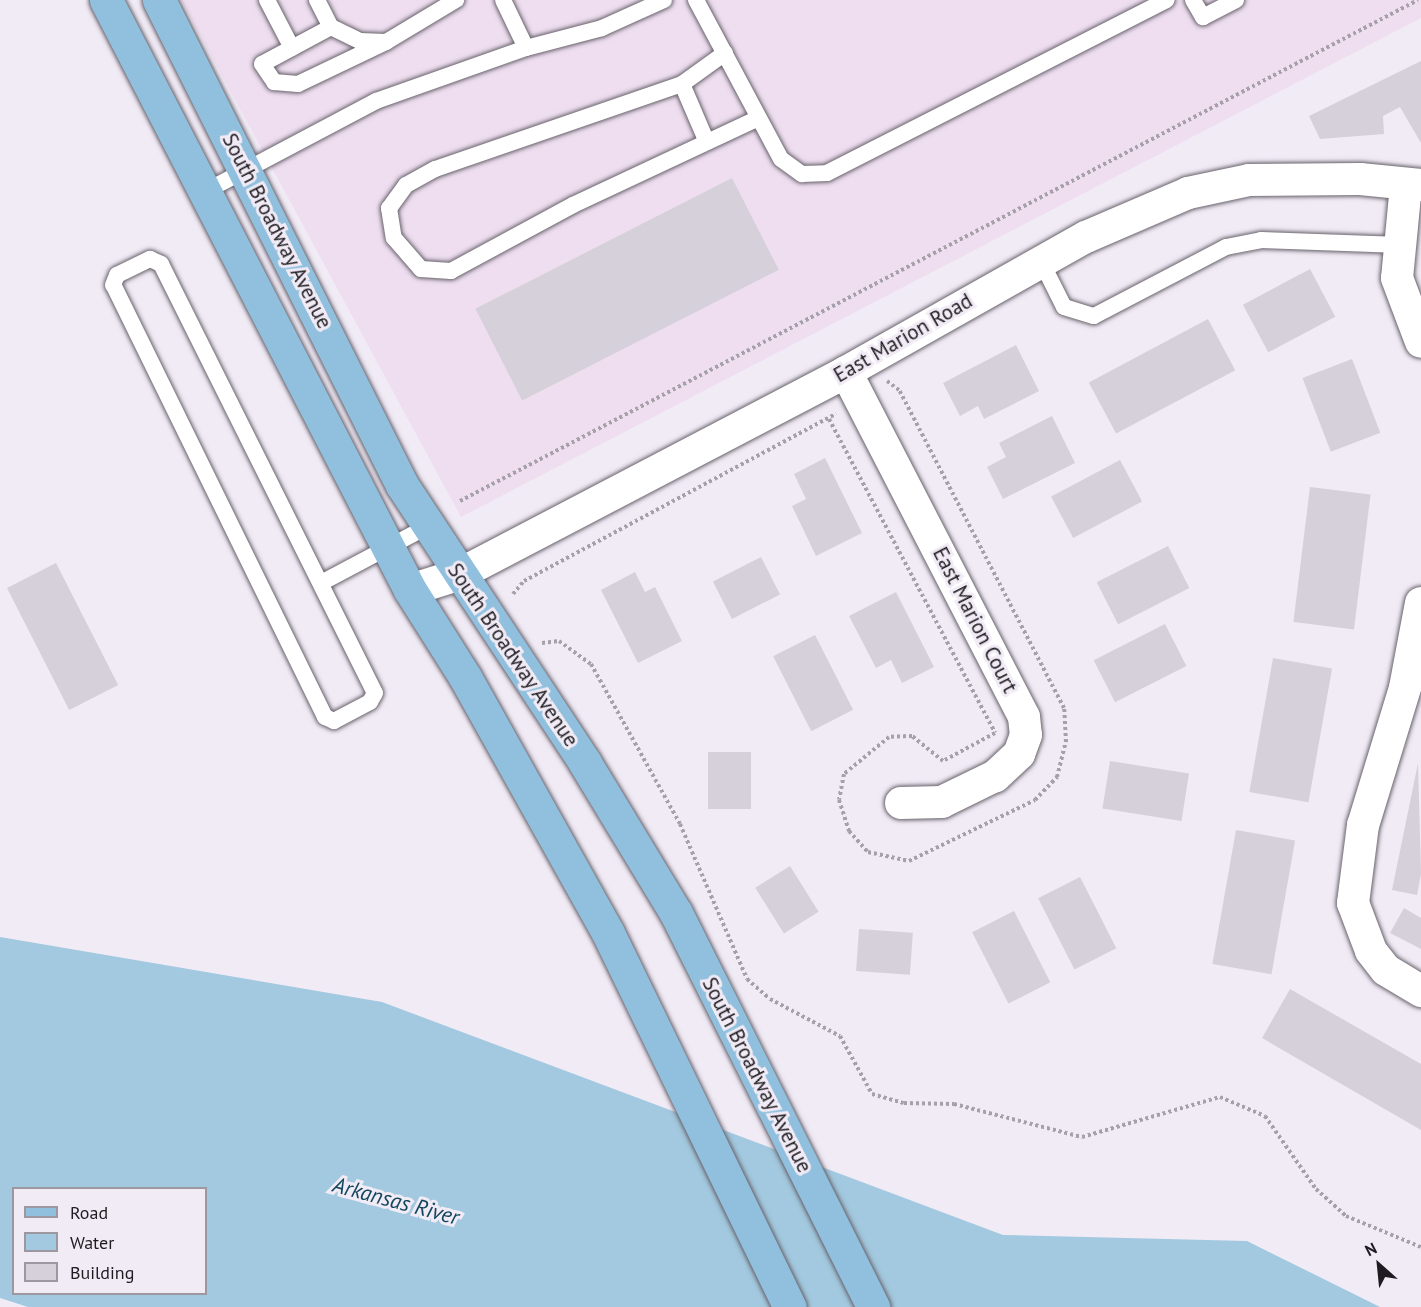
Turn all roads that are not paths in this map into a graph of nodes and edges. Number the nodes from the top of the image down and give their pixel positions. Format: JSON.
{"nodes":[{"id":1,"x":106,"y":0,"type":"edge"},
{"id":2,"x":159,"y":0,"type":"edge"},
{"id":3,"x":267,"y":0,"type":"edge"},
{"id":4,"x":317,"y":0,"type":"edge"},
{"id":5,"x":456,"y":0,"type":"edge"},
{"id":6,"x":503,"y":0,"type":"edge"},
{"id":7,"x":664,"y":0,"type":"edge"},
{"id":8,"x":696,"y":0,"type":"edge"},
{"id":9,"x":1166,"y":0,"type":"edge"},
{"id":10,"x":1193,"y":0,"type":"edge"},
{"id":11,"x":1236,"y":0,"type":"edge"},
{"id":12,"x":331,"y":27,"type":"junction"},
{"id":13,"x":386,"y":42,"type":"junction"},
{"id":14,"x":292,"y":48,"type":"junction"},
{"id":15,"x":526,"y":48,"type":"junction"},
{"id":16,"x":724,"y":53,"type":"junction"},
{"id":17,"x":682,"y":84,"type":"junction"},
{"id":18,"x":759,"y":118,"type":"junction"},
{"id":19,"x":706,"y":140,"type":"junction"},
{"id":20,"x":247,"y":168,"type":"junction"},
{"id":21,"x":1414,"y":185,"type":"edge"},
{"id":22,"x":208,"y":190,"type":"junction"},
{"id":23,"x":1411,"y":246,"type":"edge"},
{"id":24,"x":1041,"y":261,"type":"junction"},
{"id":25,"x":1421,"y":342,"type":"edge"},
{"id":26,"x":853,"y":385,"type":"junction"},
{"id":27,"x":428,"y":526,"type":"junction"},
{"id":28,"x":388,"y":547,"type":"junction"},
{"id":29,"x":458,"y":576,"type":"junction"},
{"id":30,"x":321,"y":584,"type":"junction"},
{"id":31,"x":410,"y":590,"type":"junction"},
{"id":32,"x":1421,"y":603,"type":"edge"},
{"id":33,"x":901,"y":803,"type":"dead end"},
{"id":34,"x":1421,"y":991,"type":"edge"},
{"id":35,"x":790,"y":1307,"type":"edge"},
{"id":36,"x":873,"y":1307,"type":"edge"}],
"edges":[{"from":1,"to":22,"type":"main road","name":"South Broadway Avenue"},
{"from":2,"to":20,"type":"main road","name":"South Broadway Avenue"},
{"from":3,"to":14,"type":"lane"},
{"from":4,"to":12,"type":"lane"},
{"from":5,"to":13,"type":"lane"},
{"from":6,"to":15,"type":"lane"},
{"from":7,"to":15,"type":"lane"},
{"from":8,"to":16,"type":"lane"},
{"from":9,"to":18,"type":"lane"},
{"from":10,"to":11,"type":"lane"},
{"from":12,"to":13,"type":"lane"},
{"from":12,"to":14,"type":"lane"},
{"from":13,"to":14,"type":"lane"},
{"from":15,"to":20,"type":"lane"},
{"from":16,"to":17,"type":"lane"},
{"from":16,"to":18,"type":"lane"},
{"from":17,"to":19,"type":"lane"},
{"from":17,"to":19,"type":"lane"},
{"from":18,"to":19,"type":"lane"},
{"from":20,"to":22,"type":"lane"},
{"from":20,"to":27,"type":"main road","name":"South Broadway Avenue"},
{"from":21,"to":23,"type":"street"},
{"from":21,"to":24,"type":"street","name":"East Marion Road"},
{"from":22,"to":28,"type":"main road","name":"South Broadway Avenue"},
{"from":23,"to":24,"type":"lane"},
{"from":23,"to":25,"type":"street"},
{"from":24,"to":26,"type":"street","name":"East Marion Road"},
{"from":26,"to":29,"type":"street","name":"East Marion Road"},
{"from":26,"to":33,"type":"street","name":"East Marion Court"},
{"from":27,"to":28,"type":"lane"},
{"from":27,"to":29,"type":"main road","name":"South Broadway Avenue"},
{"from":28,"to":30,"type":"lane"},
{"from":28,"to":31,"type":"main road","name":"South Broadway Avenue"},
{"from":29,"to":31,"type":"street","name":"East Marion Road"},
{"from":29,"to":36,"type":"main road","name":"South Broadway Avenue"},
{"from":30,"to":30,"type":"lane"},
{"from":31,"to":35,"type":"main road","name":"South Broadway Avenue"},
{"from":32,"to":34,"type":"street"}]}
